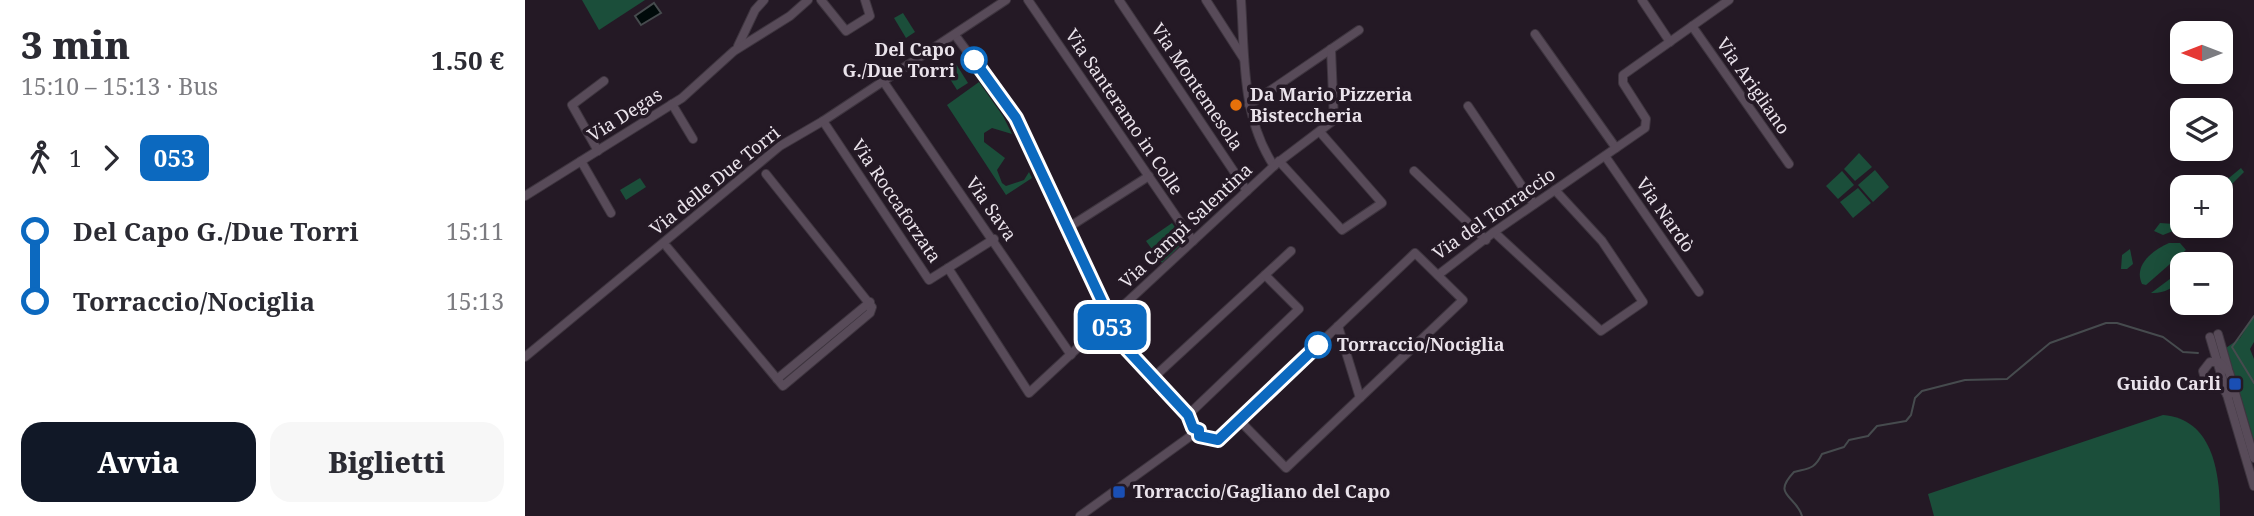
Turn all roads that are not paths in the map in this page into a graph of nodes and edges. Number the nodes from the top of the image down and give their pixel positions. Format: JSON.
{"nodes":[{"id":1,"x":764,"y":0,"type":"edge"},
{"id":2,"x":808,"y":0,"type":"edge"},
{"id":3,"x":821,"y":0,"type":"edge"},
{"id":4,"x":865,"y":0,"type":"edge"},
{"id":5,"x":1006,"y":0,"type":"edge"},
{"id":6,"x":1028,"y":0,"type":"edge"},
{"id":7,"x":1119,"y":0,"type":"edge"},
{"id":8,"x":1206,"y":0,"type":"edge"},
{"id":9,"x":1241,"y":0,"type":"edge"},
{"id":10,"x":1642,"y":0,"type":"edge"},
{"id":11,"x":1729,"y":0,"type":"edge"},
{"id":12,"x":750,"y":21,"type":"junction"},
{"id":13,"x":1692,"y":26,"type":"junction"},
{"id":14,"x":1359,"y":30,"type":"dead end"},
{"id":15,"x":766,"y":31,"type":"junction"},
{"id":16,"x":1535,"y":34,"type":"dead end"},
{"id":17,"x":955,"y":35,"type":"junction"},
{"id":18,"x":1670,"y":42,"type":"junction"},
{"id":19,"x":1331,"y":49,"type":"junction"},
{"id":20,"x":734,"y":51,"type":"junction"},
{"id":21,"x":1245,"y":61,"type":"junction"},
{"id":22,"x":604,"y":81,"type":"dead end"},
{"id":23,"x":883,"y":82,"type":"junction"},
{"id":24,"x":672,"y":104,"type":"junction"},
{"id":25,"x":1249,"y":105,"type":"junction"},
{"id":26,"x":1468,"y":106,"type":"dead end"},
{"id":27,"x":823,"y":121,"type":"junction"},
{"id":28,"x":1319,"y":132,"type":"junction"},
{"id":29,"x":693,"y":139,"type":"dead end"},
{"id":30,"x":1616,"y":148,"type":"junction"},
{"id":31,"x":598,"y":151,"type":"junction"},
{"id":32,"x":1605,"y":156,"type":"junction"},
{"id":33,"x":581,"y":161,"type":"junction"},
{"id":34,"x":1277,"y":163,"type":"junction"},
{"id":35,"x":1789,"y":164,"type":"dead end"},
{"id":36,"x":1414,"y":171,"type":"dead end"},
{"id":37,"x":765,"y":174,"type":"dead end"},
{"id":38,"x":1149,"y":176,"type":"junction"},
{"id":39,"x":1555,"y":190,"type":"junction"},
{"id":40,"x":1247,"y":191,"type":"junction"},
{"id":41,"x":525,"y":196,"type":"edge"},
{"id":42,"x":1534,"y":205,"type":"junction"},
{"id":43,"x":611,"y":213,"type":"dead end"},
{"id":44,"x":1066,"y":229,"type":"junction"},
{"id":45,"x":1494,"y":232,"type":"junction"},
{"id":46,"x":994,"y":239,"type":"junction"},
{"id":47,"x":1486,"y":240,"type":"junction"},
{"id":48,"x":1193,"y":241,"type":"junction"},
{"id":49,"x":667,"y":247,"type":"dead end"},
{"id":50,"x":1291,"y":251,"type":"dead end"},
{"id":51,"x":948,"y":268,"type":"junction"},
{"id":52,"x":1265,"y":275,"type":"junction"},
{"id":53,"x":1438,"y":275,"type":"junction"},
{"id":54,"x":1699,"y":292,"type":"dead end"},
{"id":55,"x":1108,"y":319,"type":"junction"},
{"id":56,"x":1338,"y":326,"type":"junction"},
{"id":57,"x":1072,"y":355,"type":"junction"},
{"id":58,"x":525,"y":357,"type":"edge"},
{"id":59,"x":2217,"y":361,"type":"junction"},
{"id":60,"x":2229,"y":372,"type":"junction"},
{"id":61,"x":1153,"y":378,"type":"junction"},
{"id":62,"x":2228,"y":396,"type":"junction"},
{"id":63,"x":1360,"y":398,"type":"junction"},
{"id":64,"x":1188,"y":415,"type":"junction"},
{"id":65,"x":1240,"y":420,"type":"junction"},
{"id":66,"x":1194,"y":433,"type":"junction"},
{"id":67,"x":2254,"y":458,"type":"edge"},
{"id":68,"x":2254,"y":486,"type":"edge"},
{"id":69,"x":1080,"y":516,"type":"edge"}],
"edges":[{"from":1,"to":12,"type":"street","name":"Via Degas"},
{"from":2,"to":15,"type":"street","name":"Via Degas"},
{"from":3,"to":4,"type":"street"},
{"from":5,"to":17,"type":"street","name":"Via delle Due Torri"},
{"from":6,"to":38,"type":"street","name":"Via Santeramo in Colle"},
{"from":7,"to":40,"type":"street","name":"Via Montemesola"},
{"from":8,"to":21,"type":"street"},
{"from":9,"to":21,"type":"street"},
{"from":10,"to":18,"type":"street"},
{"from":11,"to":13,"type":"street","name":"Via del Torraccio"},
{"from":12,"to":15,"type":"street"},
{"from":12,"to":20,"type":"street","name":"Via Degas"},
{"from":13,"to":18,"type":"street","name":"Via del Torraccio"},
{"from":13,"to":35,"type":"street","name":"Via Arigliano"},
{"from":14,"to":19,"type":"street"},
{"from":15,"to":20,"type":"street","name":"Via Degas"},
{"from":16,"to":30,"type":"street"},
{"from":17,"to":23,"type":"street","name":"Via delle Due Torri"},
{"from":17,"to":44,"type":"street"},
{"from":18,"to":30,"type":"street","name":"Via del Torraccio"},
{"from":19,"to":25,"type":"street"},
{"from":19,"to":28,"type":"street","name":"Via Campi Salentina"},
{"from":20,"to":24,"type":"street","name":"Via Degas"},
{"from":21,"to":25,"type":"street"},
{"from":22,"to":31,"type":"street"},
{"from":23,"to":27,"type":"street","name":"Via delle Due Torri"},
{"from":23,"to":46,"type":"street","name":"Via Sava"},
{"from":24,"to":29,"type":"street"},
{"from":24,"to":31,"type":"street","name":"Via Degas"},
{"from":25,"to":34,"type":"street"},
{"from":26,"to":42,"type":"street"},
{"from":27,"to":51,"type":"street","name":"Via Roccaforzata"},
{"from":27,"to":58,"type":"street","name":"Via delle Due Torri"},
{"from":28,"to":34,"type":"street","name":"Via Campi Salentina"},
{"from":28,"to":34,"type":"street"},
{"from":30,"to":32,"type":"street","name":"Via del Torraccio"},
{"from":31,"to":33,"type":"street","name":"Via Degas"},
{"from":32,"to":39,"type":"street","name":"Via del Torraccio"},
{"from":32,"to":54,"type":"street","name":"Via Nardò"},
{"from":33,"to":41,"type":"street","name":"Via Degas"},
{"from":33,"to":43,"type":"street"},
{"from":34,"to":40,"type":"street","name":"Via Campi Salentina"},
{"from":36,"to":47,"type":"street"},
{"from":37,"to":49,"type":"street"},
{"from":38,"to":44,"type":"street"},
{"from":38,"to":48,"type":"street","name":"Via Santeramo in Colle"},
{"from":39,"to":42,"type":"street","name":"Via del Torraccio"},
{"from":39,"to":45,"type":"street"},
{"from":40,"to":48,"type":"street","name":"Via Campi Salentina"},
{"from":42,"to":45,"type":"street","name":"Via del Torraccio"},
{"from":44,"to":55,"type":"street"},
{"from":45,"to":47,"type":"street","name":"Via del Torraccio"},
{"from":46,"to":51,"type":"street"},
{"from":46,"to":57,"type":"street","name":"Via Sava"},
{"from":47,"to":53,"type":"street","name":"Via del Torraccio"},
{"from":48,"to":55,"type":"street","name":"Via Campi Salentina"},
{"from":50,"to":52,"type":"street"},
{"from":51,"to":57,"type":"street","name":"Via Campi Salentina"},
{"from":52,"to":61,"type":"street"},
{"from":52,"to":64,"type":"street"},
{"from":53,"to":56,"type":"street","name":"Via del Torraccio"},
{"from":53,"to":63,"type":"street"},
{"from":55,"to":57,"type":"street","name":"Via Campi Salentina"},
{"from":55,"to":61,"type":"street"},
{"from":56,"to":63,"type":"street"},
{"from":56,"to":65,"type":"street","name":"Via del Torraccio"},
{"from":59,"to":60,"type":"street"},
{"from":59,"to":60,"type":"street"},
{"from":59,"to":62,"type":"street"},
{"from":59,"to":62,"type":"street"},
{"from":60,"to":67,"type":"street"},
{"from":61,"to":64,"type":"street"},
{"from":62,"to":68,"type":"street"},
{"from":63,"to":65,"type":"street"},
{"from":64,"to":66,"type":"street"},
{"from":65,"to":66,"type":"street","name":"Via del Torraccio"},
{"from":66,"to":69,"type":"street","name":"Via del Torraccio"}]}
